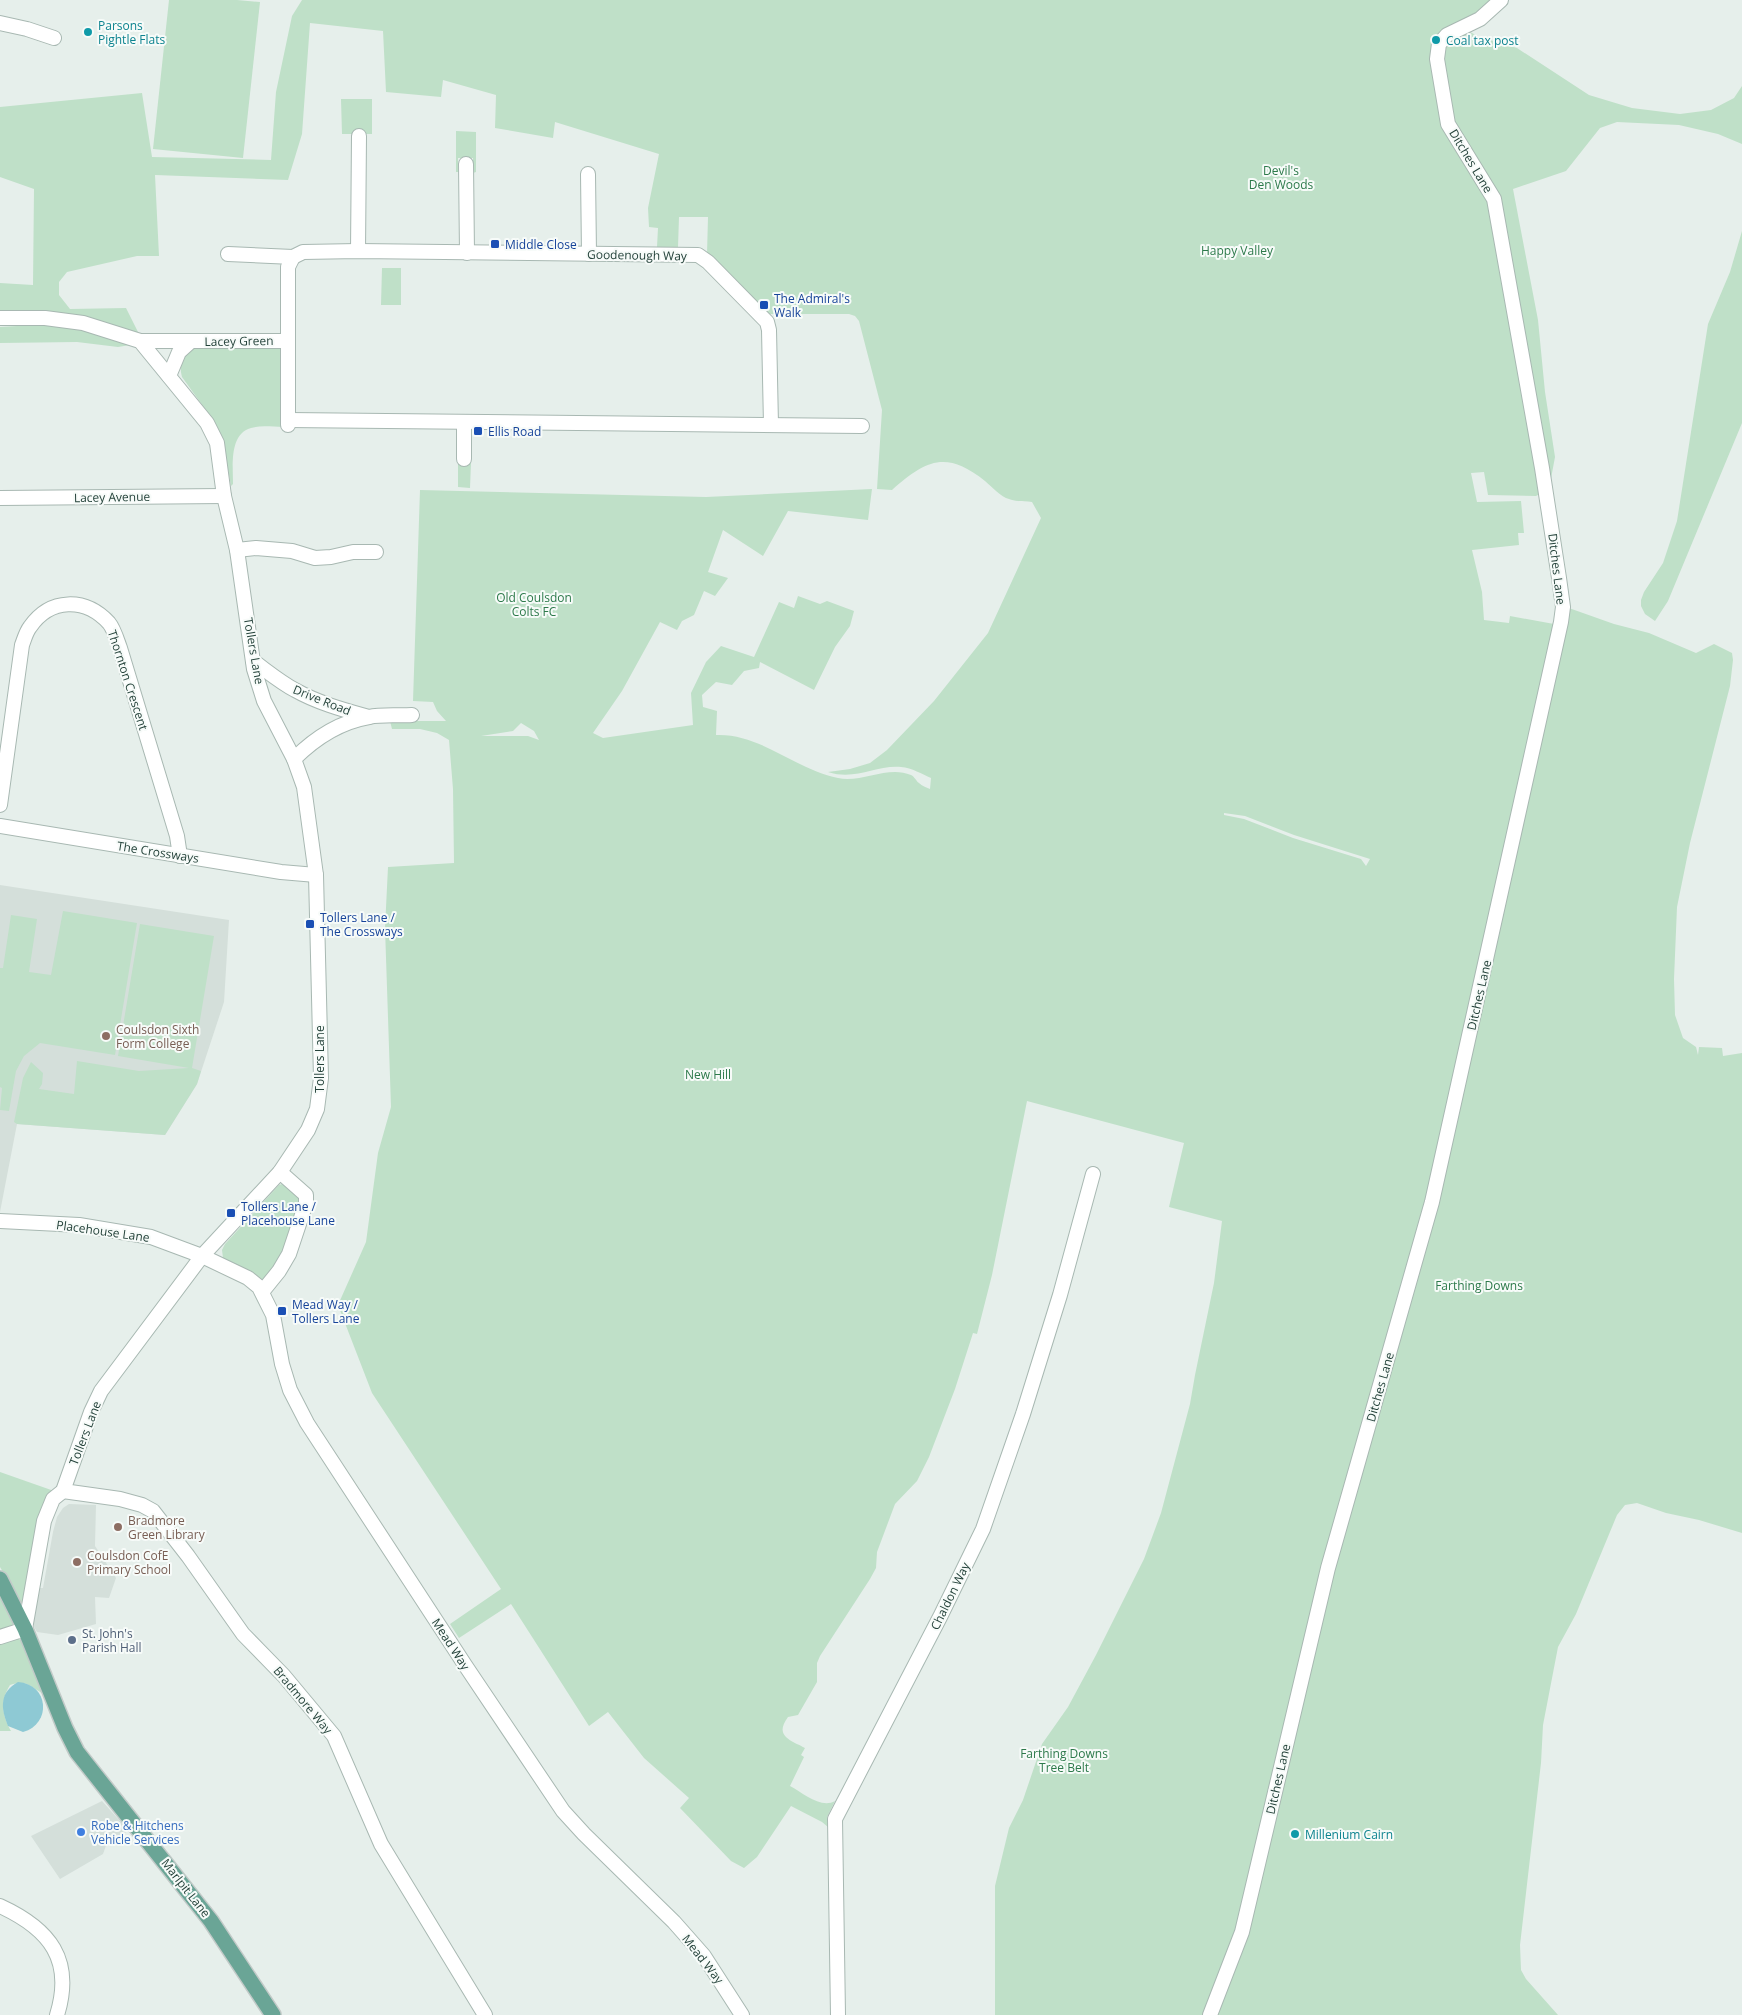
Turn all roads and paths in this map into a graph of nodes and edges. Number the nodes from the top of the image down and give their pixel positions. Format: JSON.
{"nodes":[{"id":1,"x":1500,"y":0,"type":"edge"},
{"id":2,"x":0,"y":23,"type":"edge"},
{"id":3,"x":54,"y":38,"type":"dead end"},
{"id":4,"x":359,"y":136,"type":"dead end"},
{"id":5,"x":466,"y":164,"type":"dead end"},
{"id":6,"x":588,"y":174,"type":"dead end"},
{"id":7,"x":358,"y":251,"type":"junction"},
{"id":8,"x":467,"y":253,"type":"junction"},
{"id":9,"x":228,"y":254,"type":"dead end"},
{"id":10,"x":588,"y":254,"type":"junction"},
{"id":11,"x":293,"y":257,"type":"junction"},
{"id":12,"x":0,"y":318,"type":"edge"},
{"id":13,"x":140,"y":341,"type":"junction"},
{"id":14,"x":288,"y":341,"type":"junction"},
{"id":15,"x":190,"y":342,"type":"junction"},
{"id":16,"x":169,"y":376,"type":"junction"},
{"id":17,"x":464,"y":422,"type":"junction"},
{"id":18,"x":771,"y":425,"type":"junction"},
{"id":19,"x":862,"y":426,"type":"dead end"},
{"id":20,"x":464,"y":459,"type":"dead end"},
{"id":21,"x":224,"y":496,"type":"junction"},
{"id":22,"x":0,"y":498,"type":"edge"},
{"id":23,"x":237,"y":550,"type":"junction"},
{"id":24,"x":376,"y":552,"type":"dead end"},
{"id":25,"x":253,"y":661,"type":"junction"},
{"id":26,"x":412,"y":715,"type":"dead end"},
{"id":27,"x":369,"y":717,"type":"junction"},
{"id":28,"x":294,"y":759,"type":"junction"},
{"id":29,"x":0,"y":805,"type":"edge"},
{"id":30,"x":0,"y":826,"type":"edge"},
{"id":31,"x":180,"y":856,"type":"junction"},
{"id":32,"x":316,"y":875,"type":"junction"},
{"id":33,"x":280,"y":1172,"type":"junction"},
{"id":34,"x":1094,"y":1174,"type":"dead end"},
{"id":35,"x":0,"y":1221,"type":"edge"},
{"id":36,"x":202,"y":1256,"type":"junction"},
{"id":37,"x":262,"y":1292,"type":"junction"},
{"id":38,"x":63,"y":1491,"type":"junction"},
{"id":39,"x":0,"y":1579,"type":"edge"},
{"id":40,"x":25,"y":1629,"type":"junction"},
{"id":41,"x":0,"y":1637,"type":"edge"},
{"id":42,"x":0,"y":1906,"type":"edge"},
{"id":43,"x":57,"y":2015,"type":"edge"},
{"id":44,"x":273,"y":2015,"type":"edge"},
{"id":45,"x":485,"y":2015,"type":"edge"},
{"id":46,"x":742,"y":2015,"type":"edge"},
{"id":47,"x":838,"y":2015,"type":"edge"},
{"id":48,"x":1210,"y":2015,"type":"edge"}],
"edges":[{"from":1,"to":48,"type":"street","name":"Ditches Lane"},
{"from":2,"to":3,"type":"street"},
{"from":4,"to":7,"type":"street"},
{"from":5,"to":8,"type":"street"},
{"from":6,"to":10,"type":"street"},
{"from":7,"to":8,"type":"street","name":"Goodenough Way"},
{"from":7,"to":11,"type":"street","name":"Goodenough Way"},
{"from":8,"to":10,"type":"street","name":"Goodenough Way"},
{"from":9,"to":11,"type":"street","name":"Goodenough Way"},
{"from":10,"to":18,"type":"street","name":"Goodenough Way"},
{"from":11,"to":14,"type":"street","name":"Lacey Green"},
{"from":12,"to":13,"type":"street"},
{"from":13,"to":15,"type":"street","name":"Lacey Green"},
{"from":13,"to":16,"type":"street","name":"Tollers Lane"},
{"from":14,"to":15,"type":"street","name":"Lacey Green"},
{"from":14,"to":17,"type":"street","name":"Lacey Green"},
{"from":15,"to":16,"type":"street","name":"Lacey Green"},
{"from":16,"to":21,"type":"street","name":"Tollers Lane"},
{"from":17,"to":18,"type":"street"},
{"from":17,"to":20,"type":"street"},
{"from":18,"to":19,"type":"street"},
{"from":21,"to":22,"type":"street","name":"Lacey Avenue"},
{"from":21,"to":23,"type":"street","name":"Tollers Lane"},
{"from":23,"to":24,"type":"street"},
{"from":23,"to":25,"type":"street","name":"Tollers Lane"},
{"from":25,"to":27,"type":"street","name":"Drive Road"},
{"from":25,"to":28,"type":"street","name":"Tollers Lane"},
{"from":26,"to":27,"type":"street","name":"Drive Road"},
{"from":27,"to":28,"type":"street","name":"Drive Road"},
{"from":28,"to":32,"type":"street","name":"Tollers Lane"},
{"from":29,"to":31,"type":"street","name":"Thornton Crescent"},
{"from":30,"to":31,"type":"street","name":"The Crossways"},
{"from":31,"to":32,"type":"street","name":"The Crossways"},
{"from":32,"to":33,"type":"street","name":"Tollers Lane"},
{"from":33,"to":36,"type":"street","name":"Tollers Lane"},
{"from":33,"to":37,"type":"street"},
{"from":34,"to":47,"type":"street","name":"Chaldon Way"},
{"from":35,"to":36,"type":"street","name":"Placehouse Lane"},
{"from":36,"to":37,"type":"street","name":"Mead Way"},
{"from":36,"to":38,"type":"street","name":"Tollers Lane"},
{"from":37,"to":46,"type":"street","name":"Mead Way"},
{"from":38,"to":40,"type":"street","name":"Tollers Lane"},
{"from":38,"to":45,"type":"street","name":"Bradmore Way"},
{"from":39,"to":40,"type":"main road","name":"Marlpit Lane"},
{"from":40,"to":41,"type":"street"},
{"from":40,"to":44,"type":"main road","name":"Marlpit Lane"},
{"from":42,"to":43,"type":"street"}]}
